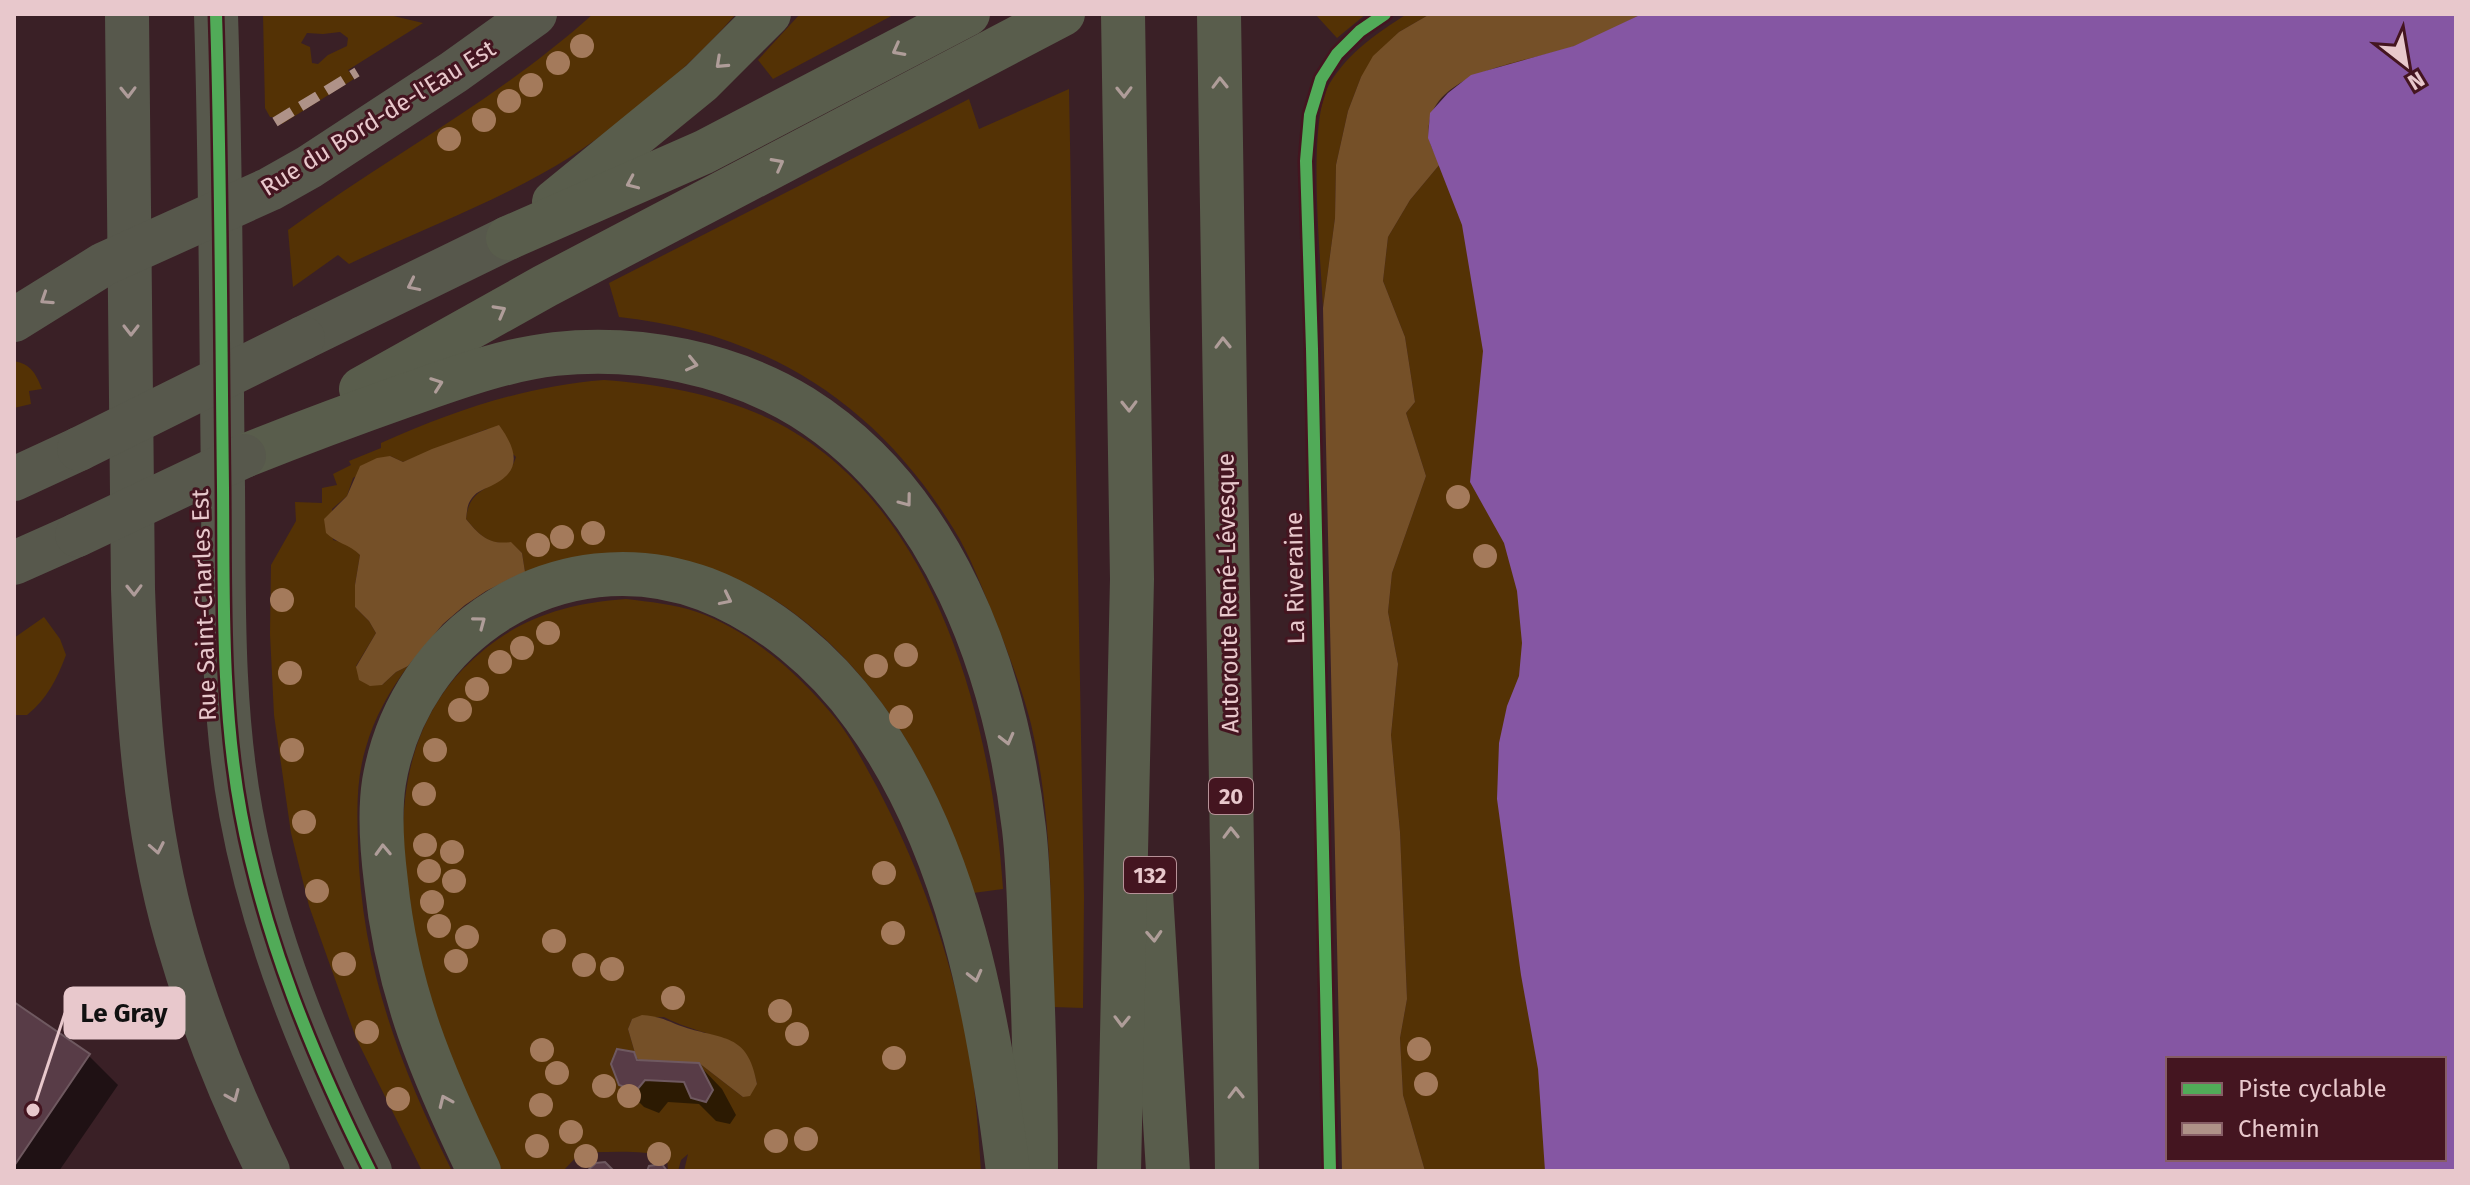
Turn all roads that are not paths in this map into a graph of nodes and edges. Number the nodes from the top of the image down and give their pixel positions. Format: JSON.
{"nodes":[{"id":1,"x":127,"y":14,"type":"edge"},
{"id":2,"x":216,"y":14,"type":"edge"},
{"id":3,"x":535,"y":14,"type":"edge"},
{"id":4,"x":769,"y":14,"type":"edge"},
{"id":5,"x":968,"y":14,"type":"edge"},
{"id":6,"x":1063,"y":14,"type":"edge"},
{"id":7,"x":1123,"y":14,"type":"edge"},
{"id":8,"x":1219,"y":14,"type":"edge"},
{"id":9,"x":219,"y":212,"type":"junction"},
{"id":10,"x":508,"y":238,"type":"junction"},
{"id":11,"x":128,"y":252,"type":"junction"},
{"id":12,"x":14,"y":320,"type":"edge"},
{"id":13,"x":311,"y":423,"type":"junction"},
{"id":14,"x":244,"y":456,"type":"joint"},
{"id":15,"x":14,"y":479,"type":"edge"},
{"id":16,"x":14,"y":563,"type":"edge"},
{"id":17,"x":1132,"y":579,"type":"junction"},
{"id":18,"x":268,"y":1171,"type":"edge"},
{"id":19,"x":370,"y":1171,"type":"edge"},
{"id":20,"x":479,"y":1171,"type":"edge"},
{"id":21,"x":1008,"y":1171,"type":"edge"},
{"id":22,"x":1036,"y":1171,"type":"edge"},
{"id":23,"x":1119,"y":1171,"type":"edge"},
{"id":24,"x":1168,"y":1171,"type":"edge"},
{"id":25,"x":1237,"y":1171,"type":"edge"}],
"edges":[{"from":1,"to":11,"type":"street","one_way":true},
{"from":2,"to":9,"type":"street","name":"Rue Saint-Charles Est"},
{"from":3,"to":9,"type":"street","name":"Rue du Bord-de-l'Eau Est"},
{"from":4,"to":10,"type":"highway","one_way":true},
{"from":5,"to":10,"type":"highway","one_way":true},
{"from":13,"to":6,"type":"highway","one_way":true},
{"from":7,"to":17,"type":"highway","one_way":true},
{"from":25,"to":8,"type":"highway","name":"Autoroute René-Lévesque","number":"20","one_way":true},
{"from":9,"to":11,"type":"street","name":"Rue du Bord-de-l'Eau Est"},
{"from":9,"to":19,"type":"street","name":"Rue Saint-Charles Est"},
{"from":10,"to":15,"type":"street","one_way":true,"bridge":true},
{"from":11,"to":12,"type":"street","name":"Rue du Bord-de-l'Eau Est","one_way":true},
{"from":11,"to":18,"type":"street","one_way":true},
{"from":13,"to":14,"type":"highway"},
{"from":13,"to":22,"type":"highway","one_way":true},
{"from":14,"to":16,"type":"street","bridge":true},
{"from":17,"to":23,"type":"highway","one_way":true},
{"from":17,"to":24,"type":"highway","number":"132","one_way":true},
{"from":20,"to":21,"type":"highway","one_way":true}]}
